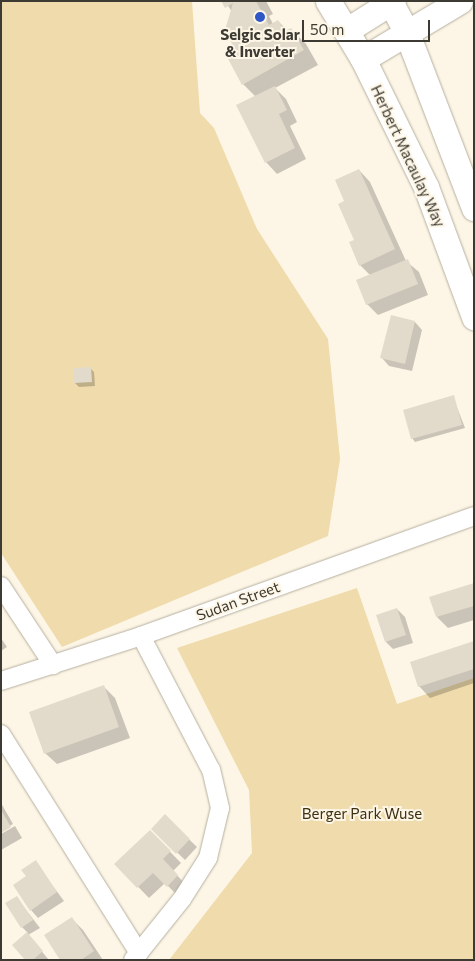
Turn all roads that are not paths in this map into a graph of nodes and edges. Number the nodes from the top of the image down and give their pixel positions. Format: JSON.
{"nodes":[{"id":1,"x":328,"y":1,"type":"edge"},
{"id":2,"x":460,"y":1,"type":"edge"},
{"id":3,"x":391,"y":2,"type":"edge"},
{"id":4,"x":347,"y":30,"type":"junction"},
{"id":5,"x":406,"y":31,"type":"junction"},
{"id":6,"x":363,"y":59,"type":"junction"},
{"id":7,"x":474,"y":208,"type":"edge"},
{"id":8,"x":474,"y":317,"type":"edge"},
{"id":9,"x":474,"y":516,"type":"edge"},
{"id":10,"x":1,"y":586,"type":"edge"},
{"id":11,"x":141,"y":636,"type":"junction"},
{"id":12,"x":52,"y":665,"type":"junction"},
{"id":13,"x":1,"y":681,"type":"edge"},
{"id":14,"x":1,"y":734,"type":"edge"},
{"id":15,"x":136,"y":956,"type":"edge"}],
"edges":[{"from":1,"to":4,"type":"main road","name":"Herbert Macaulay Way"},
{"from":2,"to":5,"type":"main road"},
{"from":3,"to":4,"type":"main road"},
{"from":3,"to":5,"type":"main road"},
{"from":4,"to":6,"type":"main road","name":"Herbert Macaulay Way"},
{"from":5,"to":6,"type":"main road"},
{"from":5,"to":7,"type":"main road"},
{"from":6,"to":8,"type":"main road","name":"Herbert Macaulay Way"},
{"from":9,"to":11,"type":"street","name":"Sudan Street"},
{"from":10,"to":12,"type":"street"},
{"from":11,"to":12,"type":"street","name":"Sudan Street"},
{"from":11,"to":15,"type":"street"},
{"from":12,"to":13,"type":"street","name":"Sudan Street"},
{"from":14,"to":15,"type":"street"}]}
